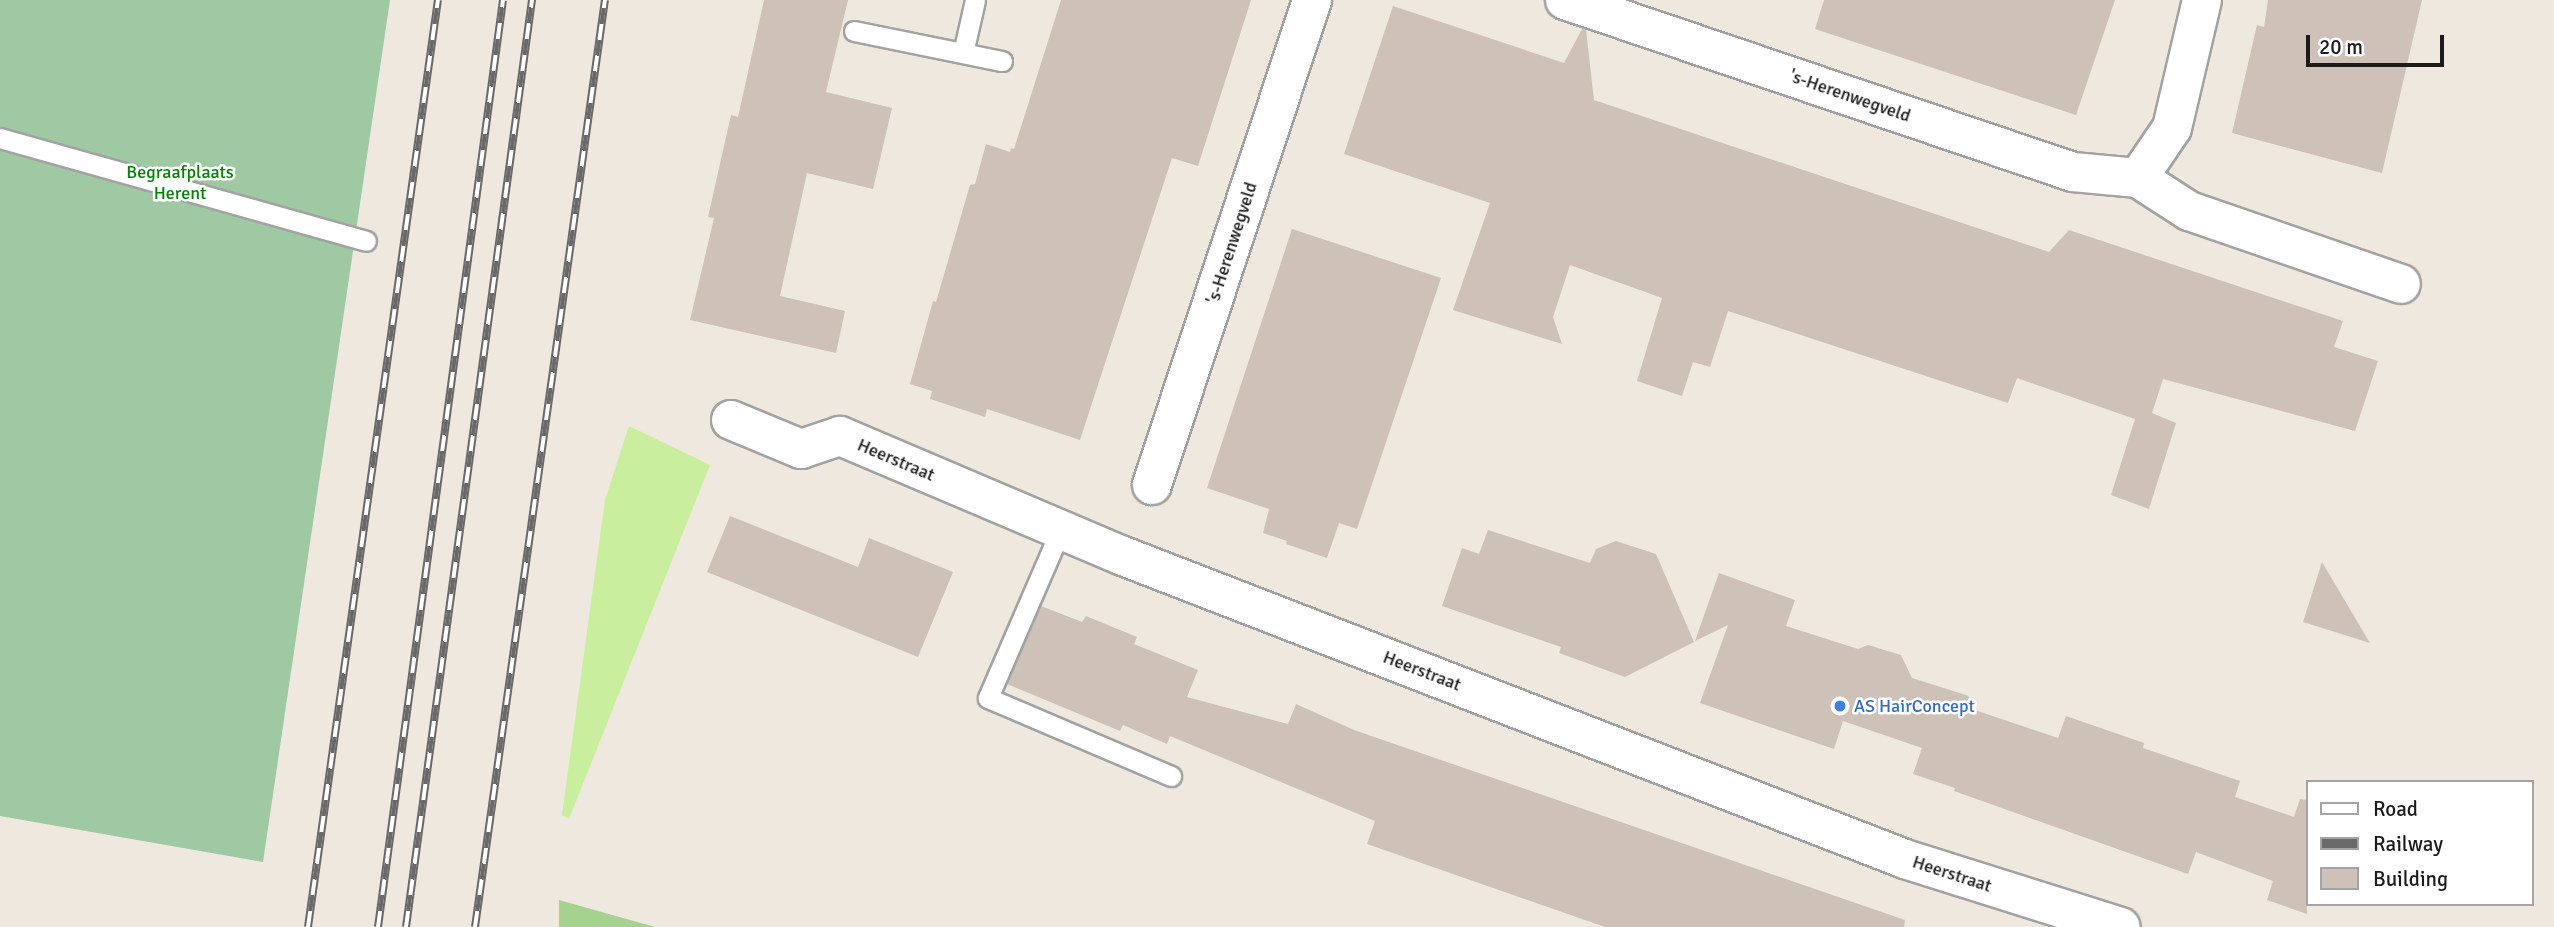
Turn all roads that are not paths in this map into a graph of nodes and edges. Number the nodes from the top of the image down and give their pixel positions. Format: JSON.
{"nodes":[{"id":1,"x":975,"y":0,"type":"edge"},
{"id":2,"x":1312,"y":0,"type":"edge"},
{"id":3,"x":1564,"y":0,"type":"edge"},
{"id":4,"x":2202,"y":0,"type":"edge"},
{"id":5,"x":854,"y":31,"type":"dead end"},
{"id":6,"x":963,"y":54,"type":"junction"},
{"id":7,"x":1002,"y":61,"type":"dead end"},
{"id":8,"x":0,"y":138,"type":"edge"},
{"id":9,"x":2138,"y":178,"type":"junction"},
{"id":10,"x":366,"y":241,"type":"dead end"},
{"id":11,"x":2401,"y":284,"type":"dead end"},
{"id":12,"x":731,"y":421,"type":"dead end"},
{"id":13,"x":1152,"y":485,"type":"dead end"},
{"id":14,"x":1061,"y":530,"type":"junction"},
{"id":15,"x":1171,"y":776,"type":"dead end"},
{"id":16,"x":2121,"y":927,"type":"edge"}],
"edges":[{"from":1,"to":6,"type":"lane"},
{"from":2,"to":13,"type":"street","name":"'s-Herenwegveld"},
{"from":3,"to":9,"type":"street","name":"'s-Herenwegveld"},
{"from":4,"to":9,"type":"street"},
{"from":5,"to":6,"type":"lane"},
{"from":6,"to":7,"type":"lane"},
{"from":8,"to":10,"type":"lane"},
{"from":9,"to":11,"type":"street","name":"'s-Herenwegveld"},
{"from":12,"to":14,"type":"street","name":"Heerstraat"},
{"from":14,"to":15,"type":"lane"},
{"from":14,"to":16,"type":"street","name":"Heerstraat"}]}
